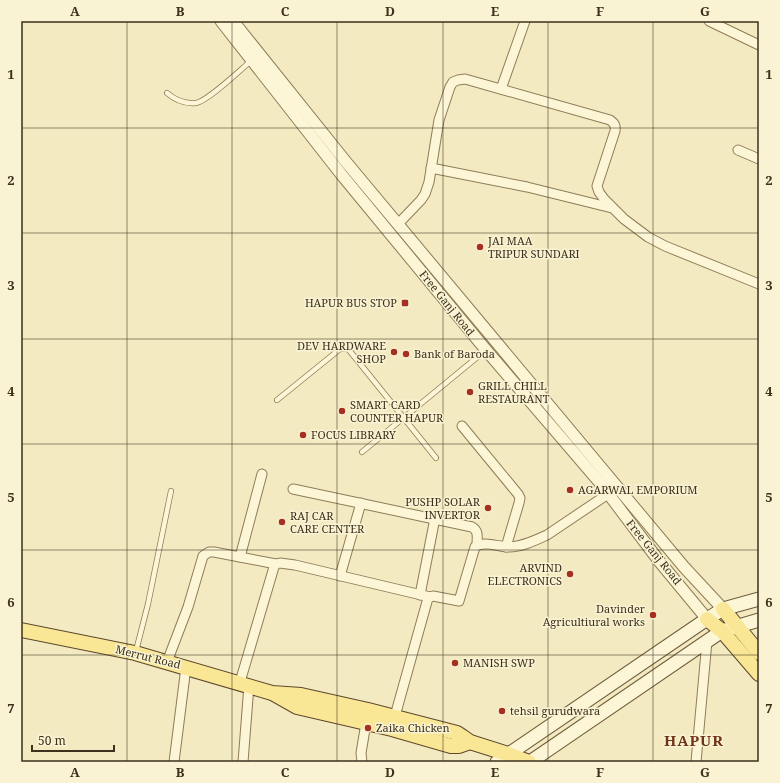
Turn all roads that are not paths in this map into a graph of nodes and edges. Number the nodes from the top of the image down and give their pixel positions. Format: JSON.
{"nodes":[{"id":1,"x":221,"y":21,"type":"edge"},
{"id":2,"x":233,"y":21,"type":"edge"},
{"id":3,"x":525,"y":21,"type":"edge"},
{"id":4,"x":709,"y":21,"type":"edge"},
{"id":5,"x":759,"y":45,"type":"edge"},
{"id":6,"x":251,"y":61,"type":"junction"},
{"id":7,"x":502,"y":90,"type":"junction"},
{"id":8,"x":167,"y":93,"type":"dead end"},
{"id":9,"x":738,"y":150,"type":"dead end"},
{"id":10,"x":759,"y":160,"type":"edge"},
{"id":11,"x":431,"y":168,"type":"junction"},
{"id":12,"x":613,"y":208,"type":"junction"},
{"id":13,"x":398,"y":224,"type":"junction"},
{"id":14,"x":759,"y":284,"type":"edge"},
{"id":15,"x":486,"y":350,"type":"junction"},
{"id":16,"x":277,"y":400,"type":"dead end"},
{"id":17,"x":404,"y":418,"type":"junction"},
{"id":18,"x":462,"y":426,"type":"dead end"},
{"id":19,"x":362,"y":452,"type":"dead end"},
{"id":20,"x":436,"y":458,"type":"dead end"},
{"id":21,"x":262,"y":474,"type":"dead end"},
{"id":22,"x":293,"y":488,"type":"dead end"},
{"id":23,"x":170,"y":491,"type":"dead end"},
{"id":24,"x":608,"y":494,"type":"junction"},
{"id":25,"x":361,"y":502,"type":"junction"},
{"id":26,"x":435,"y":518,"type":"junction"},
{"id":27,"x":477,"y":545,"type":"junction"},
{"id":28,"x":506,"y":547,"type":"junction"},
{"id":29,"x":240,"y":557,"type":"junction"},
{"id":30,"x":276,"y":564,"type":"junction"},
{"id":31,"x":340,"y":576,"type":"junction"},
{"id":32,"x":420,"y":595,"type":"junction"},
{"id":33,"x":430,"y":597,"type":"junction"},
{"id":34,"x":759,"y":599,"type":"edge"},
{"id":35,"x":723,"y":609,"type":"junction"},
{"id":36,"x":707,"y":619,"type":"junction"},
{"id":37,"x":759,"y":620,"type":"edge"},
{"id":38,"x":738,"y":626,"type":"junction"},
{"id":39,"x":21,"y":630,"type":"edge"},
{"id":40,"x":722,"y":631,"type":"junction"},
{"id":41,"x":707,"y":641,"type":"junction"},
{"id":42,"x":135,"y":653,"type":"junction"},
{"id":43,"x":759,"y":653,"type":"edge"},
{"id":44,"x":168,"y":662,"type":"junction"},
{"id":45,"x":186,"y":667,"type":"junction"},
{"id":46,"x":759,"y":674,"type":"edge"},
{"id":47,"x":244,"y":684,"type":"junction"},
{"id":48,"x":605,"y":688,"type":"junction"},
{"id":49,"x":272,"y":692,"type":"junction"},
{"id":50,"x":617,"y":702,"type":"junction"},
{"id":51,"x":395,"y":716,"type":"junction"},
{"id":52,"x":366,"y":723,"type":"junction"},
{"id":53,"x":470,"y":742,"type":"junction"},
{"id":54,"x":508,"y":754,"type":"junction"},
{"id":55,"x":174,"y":762,"type":"edge"},
{"id":56,"x":243,"y":762,"type":"edge"},
{"id":57,"x":362,"y":762,"type":"edge"},
{"id":58,"x":497,"y":762,"type":"edge"},
{"id":59,"x":530,"y":762,"type":"edge"},
{"id":60,"x":696,"y":762,"type":"edge"}],
"edges":[{"from":1,"to":6,"type":"street","name":"Free Ganj Road"},
{"from":2,"to":13,"type":"street"},
{"from":3,"to":7,"type":"street"},
{"from":4,"to":5,"type":"street"},
{"from":6,"to":8,"type":"lane"},
{"from":6,"to":15,"type":"street","name":"Free Ganj Road"},
{"from":7,"to":11,"type":"street"},
{"from":7,"to":12,"type":"street"},
{"from":9,"to":10,"type":"street"},
{"from":11,"to":12,"type":"street"},
{"from":11,"to":13,"type":"street"},
{"from":12,"to":14,"type":"street"},
{"from":13,"to":35,"type":"street"},
{"from":15,"to":17,"type":"lane"},
{"from":15,"to":24,"type":"street","name":"Free Ganj Road"},
{"from":16,"to":17,"type":"lane"},
{"from":17,"to":19,"type":"lane"},
{"from":17,"to":20,"type":"lane"},
{"from":18,"to":28,"type":"street"},
{"from":21,"to":29,"type":"street"},
{"from":22,"to":25,"type":"street"},
{"from":23,"to":42,"type":"lane"},
{"from":24,"to":28,"type":"street"},
{"from":24,"to":36,"type":"street","name":"Free Ganj Road"},
{"from":25,"to":26,"type":"street"},
{"from":25,"to":31,"type":"street"},
{"from":26,"to":27,"type":"street"},
{"from":26,"to":32,"type":"street"},
{"from":27,"to":28,"type":"street"},
{"from":27,"to":33,"type":"street"},
{"from":29,"to":30,"type":"street"},
{"from":29,"to":44,"type":"street"},
{"from":30,"to":31,"type":"street"},
{"from":30,"to":47,"type":"street"},
{"from":31,"to":32,"type":"street"},
{"from":32,"to":33,"type":"street"},
{"from":33,"to":51,"type":"street"},
{"from":34,"to":35,"type":"main road"},
{"from":35,"to":36,"type":"main road"},
{"from":35,"to":38,"type":"main road"},
{"from":36,"to":40,"type":"main road"},
{"from":36,"to":48,"type":"main road"},
{"from":37,"to":38,"type":"main road"},
{"from":38,"to":40,"type":"main road"},
{"from":38,"to":43,"type":"main road"},
{"from":39,"to":42,"type":"main road","name":"Merrut Road"},
{"from":40,"to":41,"type":"main road"},
{"from":40,"to":46,"type":"main road"},
{"from":41,"to":50,"type":"main road"},
{"from":41,"to":60,"type":"street"},
{"from":42,"to":44,"type":"main road","name":"Merrut Road"},
{"from":44,"to":45,"type":"main road","name":"Merrut Road"},
{"from":45,"to":47,"type":"main road","name":"Merrut Road"},
{"from":45,"to":55,"type":"street"},
{"from":47,"to":49,"type":"main road","name":"Merrut Road"},
{"from":47,"to":56,"type":"street"},
{"from":48,"to":50,"type":"main road"},
{"from":48,"to":54,"type":"main road"},
{"from":49,"to":51,"type":"main road","name":"Merrut Road"},
{"from":49,"to":52,"type":"main road","name":"Merrut Road"},
{"from":50,"to":59,"type":"main road"},
{"from":51,"to":53,"type":"main road","name":"Merrut Road"},
{"from":52,"to":53,"type":"main road","name":"Merrut Road"},
{"from":52,"to":57,"type":"street"},
{"from":53,"to":54,"type":"main road","name":"Merrut Road"},
{"from":54,"to":58,"type":"main road"},
{"from":54,"to":59,"type":"main road","name":"Merrut Road"}]}
